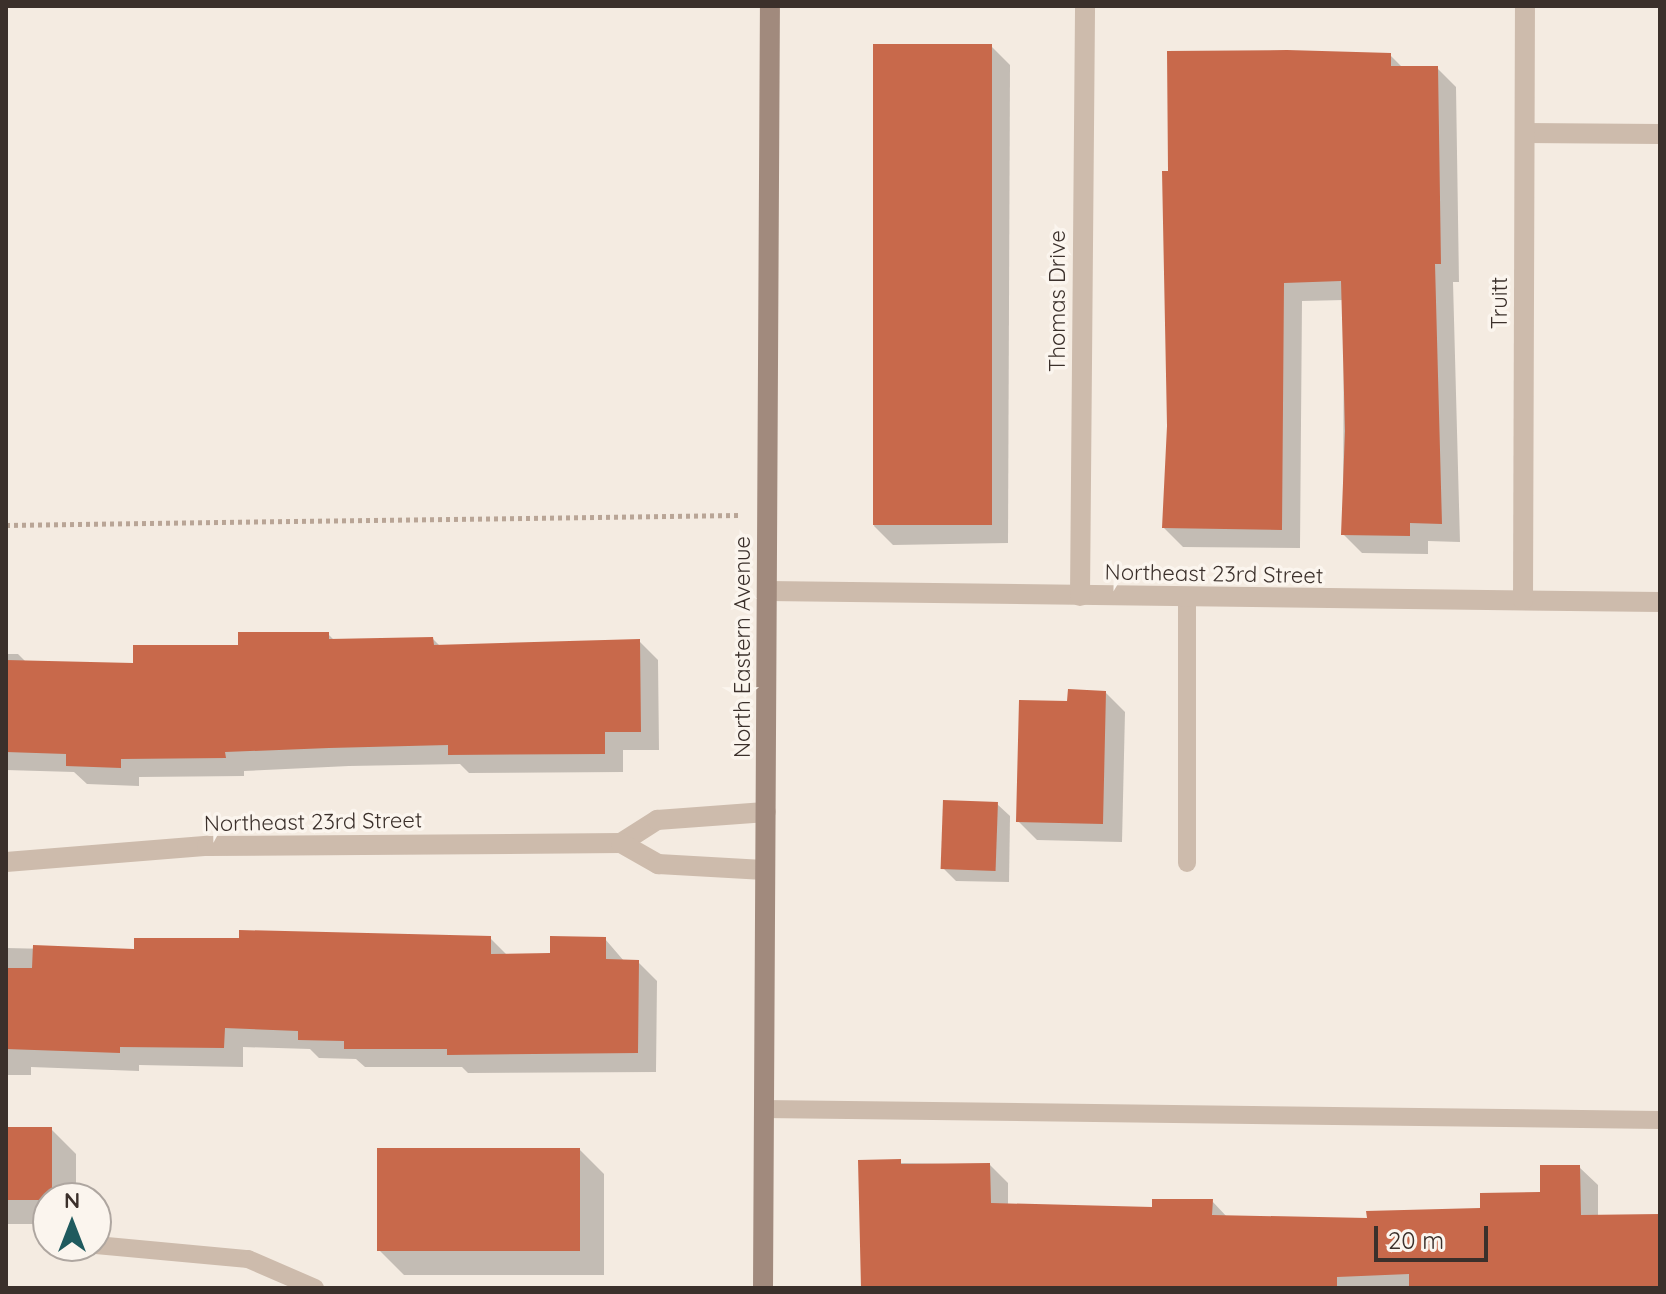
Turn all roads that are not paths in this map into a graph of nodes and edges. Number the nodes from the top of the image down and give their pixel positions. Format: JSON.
{"nodes":[{"id":1,"x":770,"y":6,"type":"edge"},
{"id":2,"x":1085,"y":6,"type":"edge"},
{"id":3,"x":1525,"y":6,"type":"edge"},
{"id":4,"x":1525,"y":133,"type":"junction"},
{"id":5,"x":1660,"y":134,"type":"edge"},
{"id":6,"x":767,"y":591,"type":"junction"},
{"id":7,"x":1080,"y":596,"type":"junction"},
{"id":8,"x":1187,"y":598,"type":"junction"},
{"id":9,"x":1523,"y":600,"type":"junction"},
{"id":10,"x":1660,"y":602,"type":"edge"},
{"id":11,"x":766,"y":812,"type":"junction"},
{"id":12,"x":621,"y":843,"type":"junction"},
{"id":13,"x":6,"y":862,"type":"edge"},
{"id":14,"x":1187,"y":863,"type":"dead end"},
{"id":15,"x":765,"y":870,"type":"junction"},
{"id":16,"x":763,"y":1109,"type":"junction"},
{"id":17,"x":1660,"y":1120,"type":"edge"},
{"id":18,"x":112,"y":1246,"type":"edge"},
{"id":19,"x":315,"y":1288,"type":"edge"},
{"id":20,"x":763,"y":1288,"type":"edge"}],
"edges":[{"from":1,"to":6,"type":"main road","name":"North Eastern Avenue"},
{"from":2,"to":7,"type":"street","name":"Thomas Drive"},
{"from":3,"to":4,"type":"street","name":"Truitt"},
{"from":4,"to":5,"type":"street"},
{"from":4,"to":9,"type":"street","name":"Truitt"},
{"from":6,"to":7,"type":"street","name":"Northeast 23rd Street"},
{"from":6,"to":11,"type":"main road","name":"North Eastern Avenue"},
{"from":7,"to":8,"type":"street","name":"Northeast 23rd Street"},
{"from":8,"to":9,"type":"street","name":"Northeast 23rd Street"},
{"from":8,"to":14,"type":"lane"},
{"from":9,"to":10,"type":"street","name":"Northeast 23rd Street"},
{"from":11,"to":12,"type":"street"},
{"from":11,"to":15,"type":"main road","name":"North Eastern Avenue"},
{"from":12,"to":13,"type":"street","name":"Northeast 23rd Street"},
{"from":12,"to":15,"type":"street","name":"Northeast 23rd Street"},
{"from":15,"to":16,"type":"main road","name":"North Eastern Avenue"},
{"from":16,"to":17,"type":"lane"},
{"from":16,"to":20,"type":"main road","name":"North Eastern Avenue"},
{"from":18,"to":19,"type":"lane"}]}
